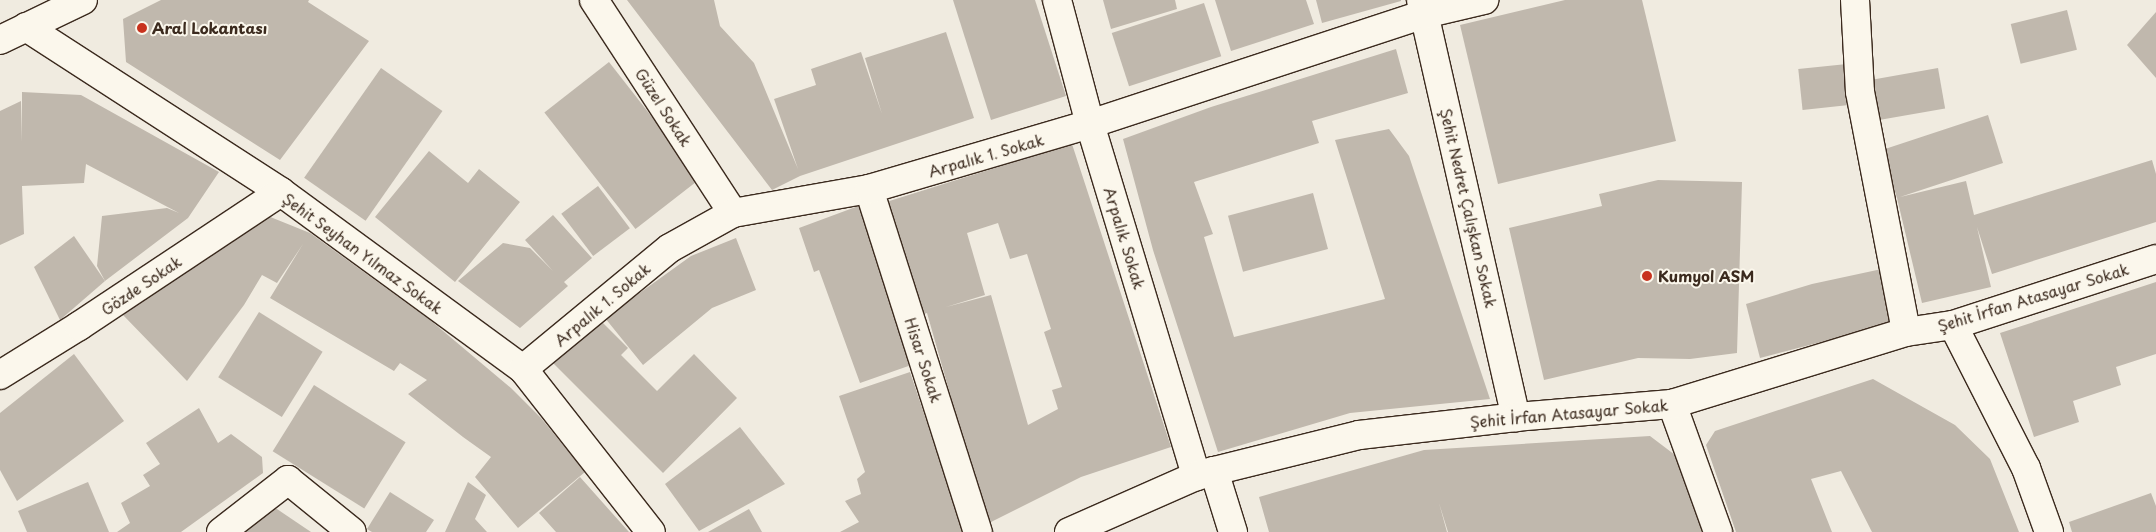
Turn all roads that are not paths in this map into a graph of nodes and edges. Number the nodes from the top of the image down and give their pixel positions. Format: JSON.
{"nodes":[{"id":1,"x":83,"y":0,"type":"edge"},
{"id":2,"x":594,"y":0,"type":"edge"},
{"id":3,"x":1057,"y":0,"type":"edge"},
{"id":4,"x":1484,"y":0,"type":"edge"},
{"id":5,"x":1855,"y":0,"type":"edge"},
{"id":6,"x":1423,"y":7,"type":"edge"},
{"id":7,"x":26,"y":27,"type":"junction"},
{"id":8,"x":0,"y":40,"type":"edge"},
{"id":9,"x":1090,"y":124,"type":"junction"},
{"id":10,"x":869,"y":189,"type":"junction"},
{"id":11,"x":280,"y":192,"type":"junction"},
{"id":12,"x":733,"y":214,"type":"junction"},
{"id":13,"x":2156,"y":259,"type":"edge"},
{"id":14,"x":1952,"y":325,"type":"junction"},
{"id":15,"x":1906,"y":332,"type":"junction"},
{"id":16,"x":523,"y":369,"type":"junction"},
{"id":17,"x":0,"y":375,"type":"edge"},
{"id":18,"x":1672,"y":404,"type":"junction"},
{"id":19,"x":1516,"y":417,"type":"junction"},
{"id":20,"x":1205,"y":473,"type":"junction"},
{"id":21,"x":221,"y":532,"type":"edge"},
{"id":22,"x":352,"y":532,"type":"edge"},
{"id":23,"x":651,"y":532,"type":"edge"},
{"id":24,"x":978,"y":532,"type":"edge"},
{"id":25,"x":1069,"y":532,"type":"edge"},
{"id":26,"x":1233,"y":532,"type":"edge"},
{"id":27,"x":1718,"y":532,"type":"edge"},
{"id":28,"x":2049,"y":532,"type":"edge"}],
"edges":[{"from":1,"to":7,"type":"street"},
{"from":2,"to":12,"type":"street","name":"Güzel Sokak"},
{"from":3,"to":9,"type":"street","name":"Arpalık Sokak"},
{"from":4,"to":6,"type":"street","name":"Arpalık 1. Sokak"},
{"from":5,"to":15,"type":"street"},
{"from":6,"to":9,"type":"street","name":"Arpalık 1. Sokak"},
{"from":6,"to":19,"type":"street","name":"Şehit Nedret Çalışkan Sokak"},
{"from":7,"to":8,"type":"street"},
{"from":7,"to":11,"type":"street","name":"Şehit Seyhan Yılmaz Sokak"},
{"from":9,"to":10,"type":"street","name":"Arpalık 1. Sokak"},
{"from":9,"to":20,"type":"street","name":"Arpalık Sokak"},
{"from":10,"to":12,"type":"street","name":"Arpalık 1. Sokak"},
{"from":10,"to":24,"type":"street","name":"Hisar Sokak"},
{"from":11,"to":16,"type":"street","name":"Şehit Seyhan Yılmaz Sokak"},
{"from":11,"to":17,"type":"street","name":"Gözde Sokak"},
{"from":12,"to":16,"type":"street","name":"Arpalık 1. Sokak"},
{"from":13,"to":14,"type":"street","name":"Şehit İrfan Atasayar Sokak"},
{"from":14,"to":15,"type":"street","name":"Şehit İrfan Atasayar Sokak"},
{"from":14,"to":28,"type":"street"},
{"from":15,"to":18,"type":"street","name":"Şehit İrfan Atasayar Sokak"},
{"from":16,"to":23,"type":"street","name":"Şehit Seyhan Yılmaz Sokak"},
{"from":18,"to":19,"type":"street","name":"Şehit İrfan Atasayar Sokak"},
{"from":18,"to":27,"type":"street"},
{"from":19,"to":20,"type":"street","name":"Şehit İrfan Atasayar Sokak"},
{"from":20,"to":25,"type":"street","name":"Şehit İrfan Atasayar Sokak"},
{"from":20,"to":26,"type":"street","name":"Arpalık Sokak"},
{"from":21,"to":22,"type":"street"}]}
